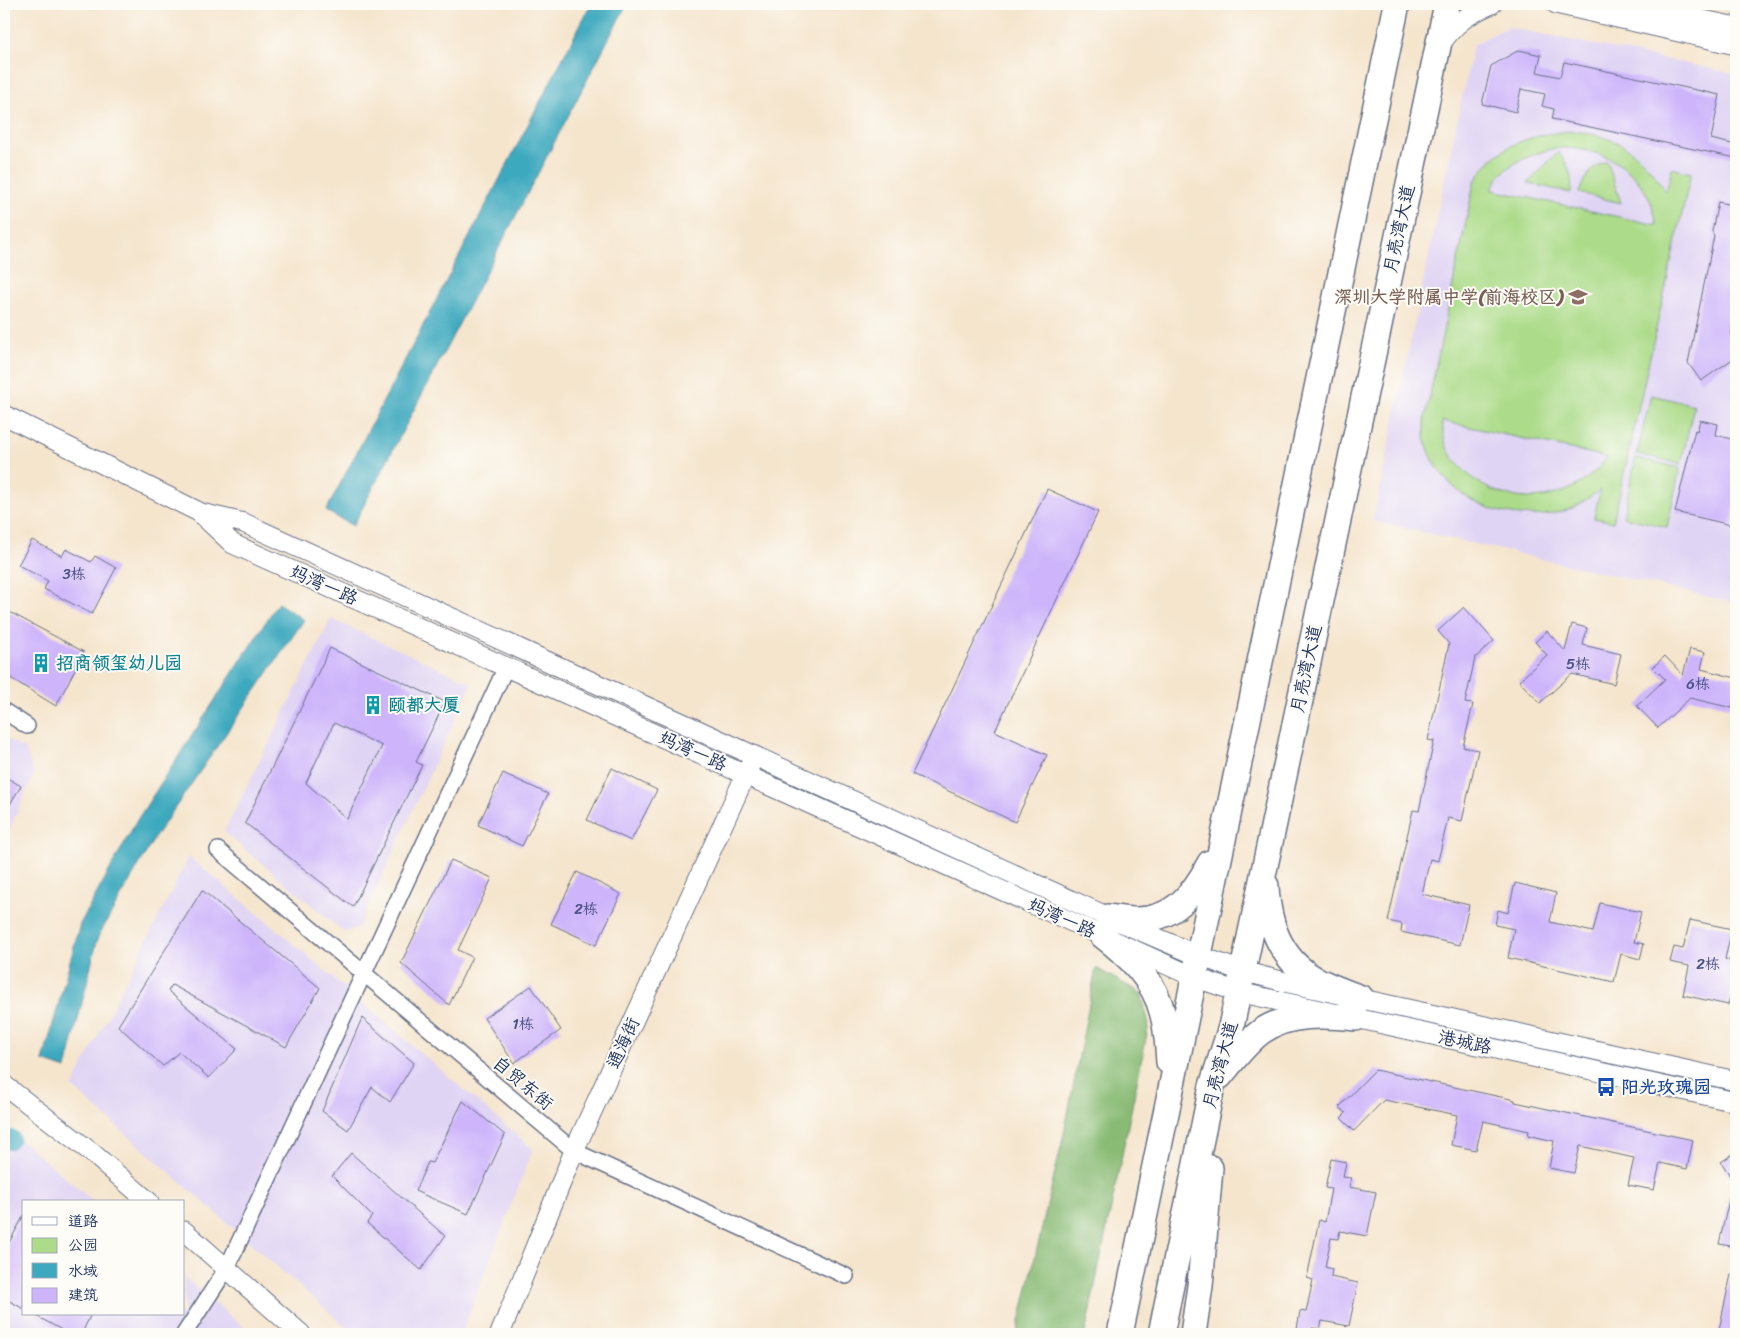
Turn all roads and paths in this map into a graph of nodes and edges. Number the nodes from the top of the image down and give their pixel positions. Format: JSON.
{"nodes":[{"id":1,"x":1447,"y":4,"type":"edge"},
{"id":2,"x":1492,"y":4,"type":"edge"},
{"id":3,"x":1556,"y":4,"type":"edge"},
{"id":4,"x":1629,"y":4,"type":"edge"},
{"id":5,"x":1393,"y":10,"type":"edge"},
{"id":6,"x":1736,"y":27,"type":"edge"},
{"id":7,"x":1736,"y":45,"type":"edge"},
{"id":8,"x":1437,"y":50,"type":"junction"},
{"id":9,"x":4,"y":414,"type":"edge"},
{"id":10,"x":201,"y":513,"type":"junction"},
{"id":11,"x":506,"y":667,"type":"junction"},
{"id":12,"x":4,"y":711,"type":"edge"},
{"id":13,"x":28,"y":726,"type":"dead end"},
{"id":14,"x":754,"y":756,"type":"junction"},
{"id":15,"x":745,"y":775,"type":"junction"},
{"id":16,"x":1224,"y":836,"type":"junction"},
{"id":17,"x":218,"y":850,"type":"dead end"},
{"id":18,"x":1267,"y":852,"type":"junction"},
{"id":19,"x":1104,"y":926,"type":"junction"},
{"id":20,"x":1196,"y":966,"type":"junction"},
{"id":21,"x":364,"y":973,"type":"junction"},
{"id":22,"x":1240,"y":982,"type":"junction"},
{"id":23,"x":1358,"y":1008,"type":"junction"},
{"id":24,"x":1736,"y":1081,"type":"edge"},
{"id":25,"x":4,"y":1085,"type":"edge"},
{"id":26,"x":1169,"y":1097,"type":"junction"},
{"id":27,"x":1210,"y":1097,"type":"junction"},
{"id":28,"x":1736,"y":1102,"type":"edge"},
{"id":29,"x":574,"y":1151,"type":"junction"},
{"id":30,"x":147,"y":1200,"type":"edge"},
{"id":31,"x":185,"y":1232,"type":"edge"},
{"id":32,"x":226,"y":1268,"type":"junction"},
{"id":33,"x":846,"y":1276,"type":"dead end"},
{"id":34,"x":1194,"y":1327,"type":"edge"},
{"id":35,"x":184,"y":1334,"type":"edge"},
{"id":36,"x":301,"y":1334,"type":"edge"},
{"id":37,"x":500,"y":1334,"type":"edge"},
{"id":38,"x":1120,"y":1334,"type":"edge"},
{"id":39,"x":1162,"y":1334,"type":"edge"}],
"edges":[{"from":1,"to":8,"type":"main road","name":"月亮湾大道"},
{"from":2,"to":8,"type":"street"},
{"from":3,"to":7,"type":"street"},
{"from":4,"to":6,"type":"street"},
{"from":5,"to":16,"type":"main road"},
{"from":8,"to":18,"type":"main road","name":"月亮湾大道"},
{"from":9,"to":10,"type":"street","name":"妈湾一路"},
{"from":10,"to":11,"type":"street","name":"妈湾一路"},
{"from":10,"to":14,"type":"street","name":"妈湾一路"},
{"from":11,"to":15,"type":"street","name":"妈湾一路"},
{"from":11,"to":21,"type":"street"},
{"from":12,"to":13,"type":"street"},
{"from":14,"to":15,"type":"street","name":"通海街"},
{"from":14,"to":19,"type":"street","name":"妈湾一路"},
{"from":15,"to":19,"type":"street","name":"妈湾一路"},
{"from":15,"to":29,"type":"street","name":"通海街"},
{"from":16,"to":19,"type":"main road"},
{"from":16,"to":20,"type":"main road"},
{"from":17,"to":21,"type":"street","name":"自贸东街"},
{"from":18,"to":22,"type":"main road","name":"月亮湾大道"},
{"from":18,"to":23,"type":"main road"},
{"from":19,"to":20,"type":"street","name":"妈湾一路"},
{"from":19,"to":26,"type":"main road"},
{"from":20,"to":22,"type":"street","name":"港城路"},
{"from":20,"to":26,"type":"main road"},
{"from":21,"to":29,"type":"street","name":"自贸东街"},
{"from":21,"to":32,"type":"street"},
{"from":22,"to":23,"type":"street","name":"港城路"},
{"from":22,"to":27,"type":"main road","name":"月亮湾大道"},
{"from":23,"to":24,"type":"street","name":"港城路"},
{"from":23,"to":27,"type":"main road"},
{"from":23,"to":28,"type":"street","name":"港城路"},
{"from":25,"to":30,"type":"street"},
{"from":26,"to":38,"type":"main road"},
{"from":27,"to":34,"type":"main road"},
{"from":27,"to":39,"type":"main road","name":"月亮湾大道"},
{"from":29,"to":33,"type":"street","name":"自贸东街"},
{"from":29,"to":37,"type":"street","name":"通海街"},
{"from":31,"to":32,"type":"street"},
{"from":32,"to":35,"type":"street"},
{"from":32,"to":36,"type":"street"}]}
